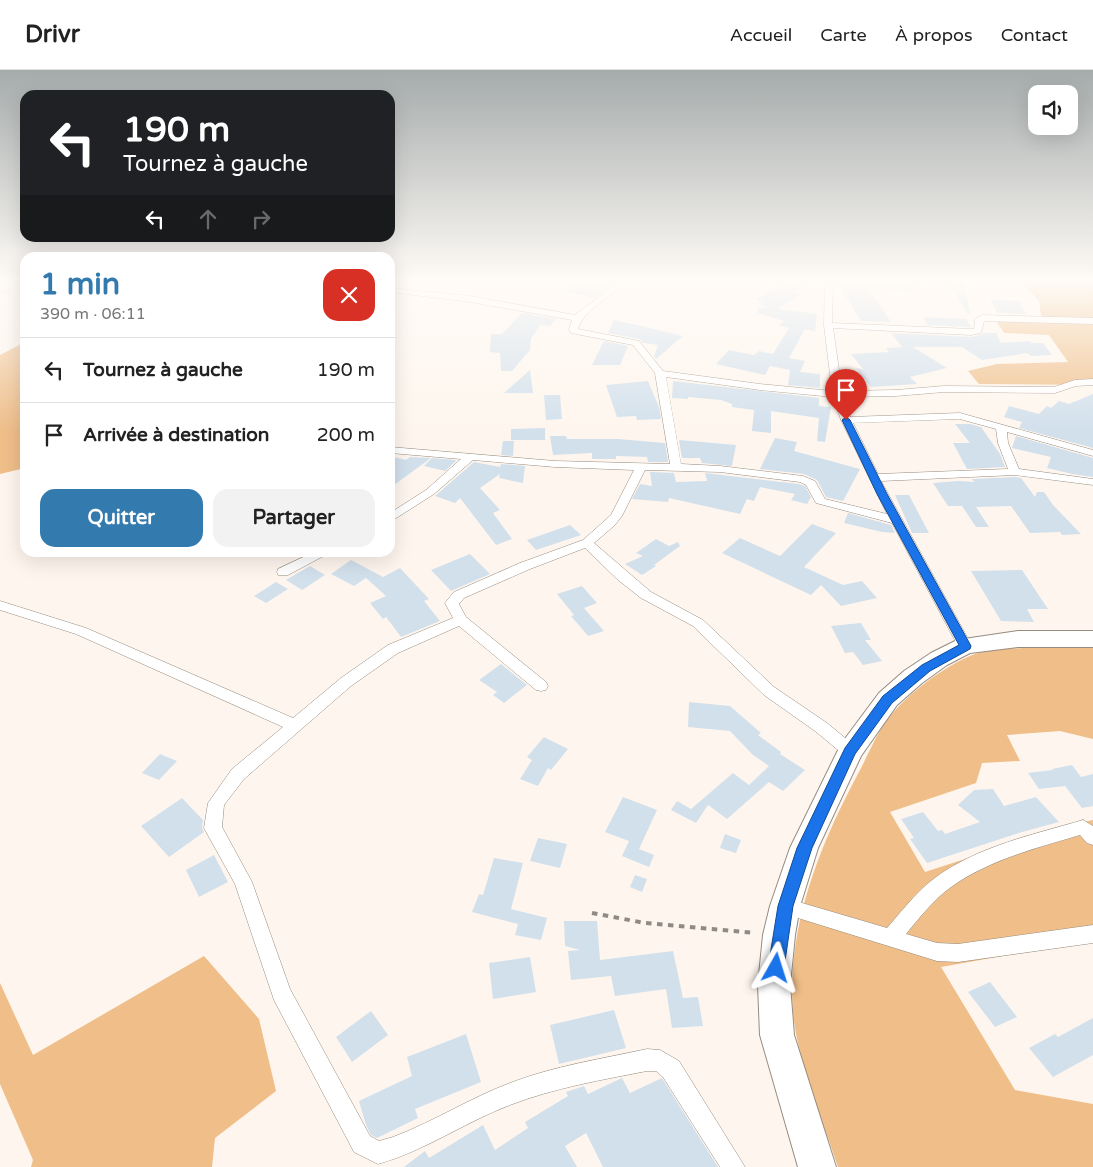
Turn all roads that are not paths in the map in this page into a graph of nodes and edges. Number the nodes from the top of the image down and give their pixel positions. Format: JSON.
{"nodes":[{"id":1,"x":575,"y":331,"type":"edge"},
{"id":2,"x":829,"y":331,"type":"edge"},
{"id":3,"x":955,"y":331,"type":"edge"},
{"id":4,"x":977,"y":331,"type":"edge"},
{"id":5,"x":660,"y":373,"type":"junction"},
{"id":6,"x":1093,"y":382,"type":"edge"},
{"id":7,"x":838,"y":394,"type":"junction"},
{"id":8,"x":846,"y":420,"type":"junction"},
{"id":9,"x":1001,"y":427,"type":"junction"},
{"id":10,"x":395,"y":451,"type":"edge"},
{"id":11,"x":1093,"y":452,"type":"edge"},
{"id":12,"x":469,"y":458,"type":"junction"},
{"id":13,"x":641,"y":467,"type":"junction"},
{"id":14,"x":676,"y":468,"type":"junction"},
{"id":15,"x":1015,"y":472,"type":"junction"},
{"id":16,"x":874,"y":478,"type":"junction"},
{"id":17,"x":1093,"y":482,"type":"edge"},
{"id":18,"x":395,"y":515,"type":"edge"},
{"id":19,"x":896,"y":520,"type":"junction"},
{"id":20,"x":587,"y":543,"type":"junction"},
{"id":21,"x":314,"y":557,"type":"edge"},
{"id":22,"x":283,"y":572,"type":"dead end"},
{"id":23,"x":0,"y":604,"type":"edge"},
{"id":24,"x":461,"y":620,"type":"junction"},
{"id":25,"x":1093,"y":639,"type":"edge"},
{"id":26,"x":965,"y":646,"type":"junction"},
{"id":27,"x":541,"y":686,"type":"dead end"},
{"id":28,"x":294,"y":725,"type":"junction"},
{"id":29,"x":850,"y":751,"type":"junction"},
{"id":30,"x":1093,"y":838,"type":"edge"},
{"id":31,"x":785,"y":906,"type":"junction"},
{"id":32,"x":1093,"y":934,"type":"edge"},
{"id":33,"x":889,"y":939,"type":"junction"},
{"id":34,"x":733,"y":1167,"type":"edge"},
{"id":35,"x":817,"y":1167,"type":"edge"}],
"edges":[{"from":1,"to":5,"type":"street"},
{"from":2,"to":7,"type":"street"},
{"from":3,"to":4,"type":"street"},
{"from":5,"to":7,"type":"street"},
{"from":5,"to":14,"type":"street"},
{"from":6,"to":7,"type":"street"},
{"from":7,"to":8,"type":"street"},
{"from":8,"to":9,"type":"street"},
{"from":8,"to":16,"type":"street"},
{"from":9,"to":11,"type":"street"},
{"from":9,"to":15,"type":"street"},
{"from":10,"to":12,"type":"street"},
{"from":12,"to":13,"type":"street"},
{"from":12,"to":18,"type":"street"},
{"from":13,"to":14,"type":"street"},
{"from":13,"to":20,"type":"street"},
{"from":14,"to":19,"type":"street"},
{"from":15,"to":16,"type":"street"},
{"from":15,"to":17,"type":"street"},
{"from":16,"to":19,"type":"street"},
{"from":19,"to":26,"type":"street"},
{"from":20,"to":24,"type":"street"},
{"from":20,"to":29,"type":"street"},
{"from":21,"to":22,"type":"street"},
{"from":23,"to":28,"type":"street"},
{"from":24,"to":27,"type":"street"},
{"from":24,"to":28,"type":"street"},
{"from":25,"to":26,"type":"main road"},
{"from":26,"to":29,"type":"main road"},
{"from":28,"to":34,"type":"street"},
{"from":29,"to":31,"type":"main road"},
{"from":30,"to":33,"type":"street"},
{"from":31,"to":33,"type":"street"},
{"from":31,"to":35,"type":"main road"},
{"from":32,"to":33,"type":"street"}]}
